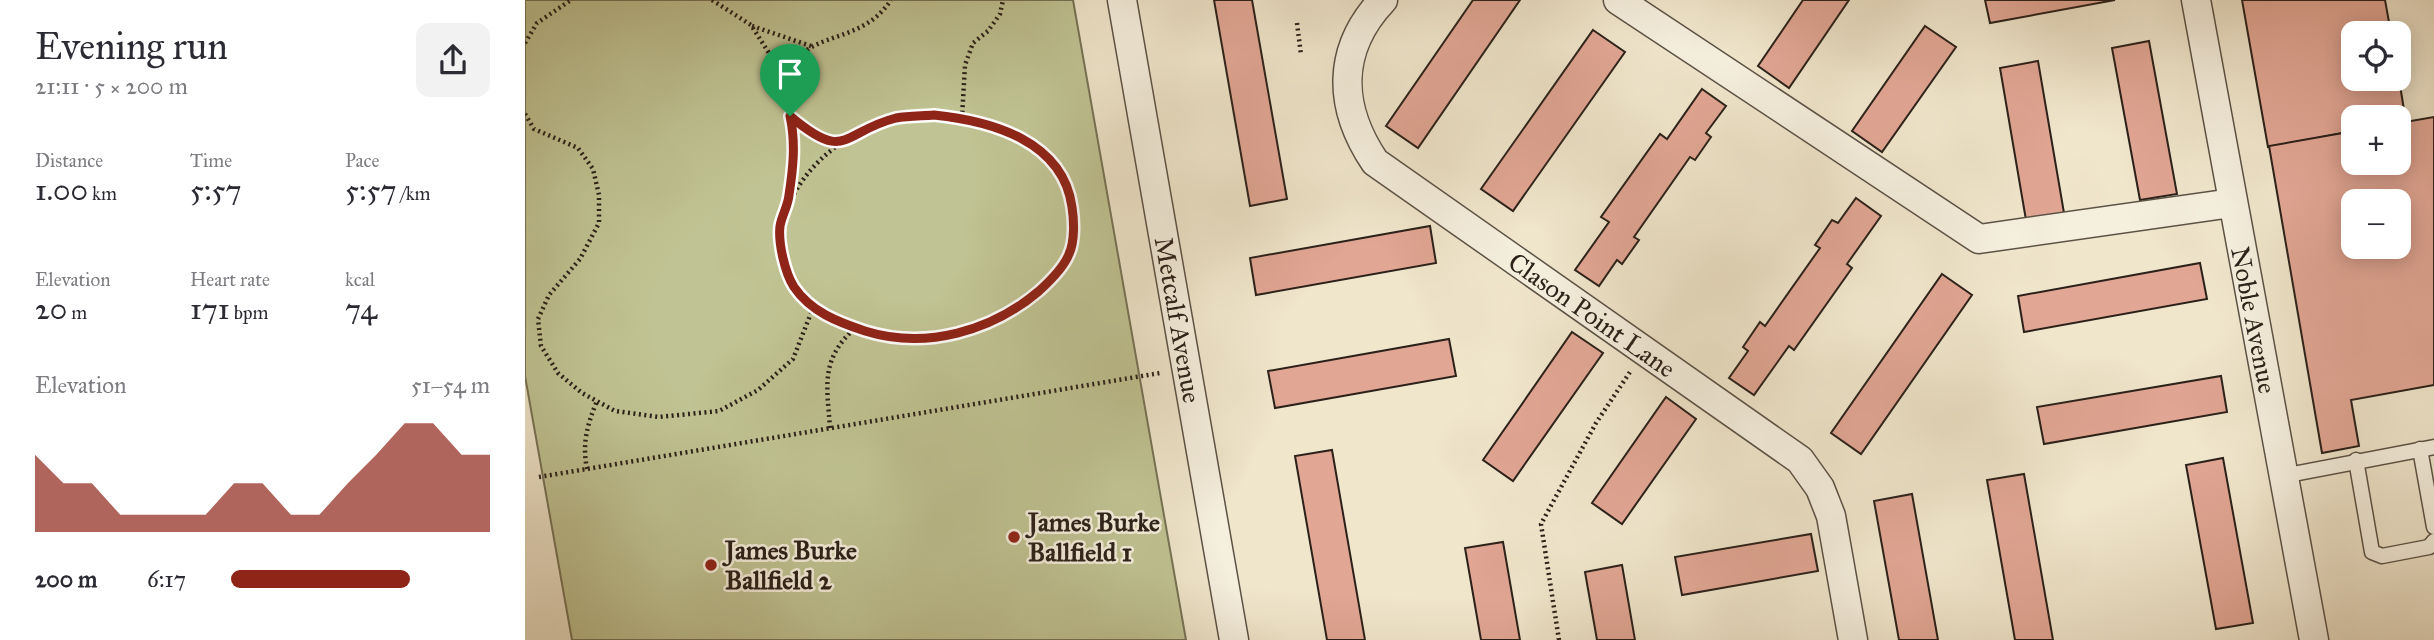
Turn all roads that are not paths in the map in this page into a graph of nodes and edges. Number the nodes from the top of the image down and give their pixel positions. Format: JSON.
{"nodes":[{"id":1,"x":1122,"y":0,"type":"edge"},
{"id":2,"x":1384,"y":0,"type":"edge"},
{"id":3,"x":1618,"y":0,"type":"edge"},
{"id":4,"x":2196,"y":0,"type":"edge"},
{"id":5,"x":2232,"y":203,"type":"junction"},
{"id":6,"x":2427,"y":448,"type":"edge"},
{"id":7,"x":2356,"y":460,"type":"junction"},
{"id":8,"x":2283,"y":476,"type":"junction"},
{"id":9,"x":2434,"y":527,"type":"edge"},
{"id":10,"x":2434,"y":541,"type":"edge"},
{"id":11,"x":1234,"y":640,"type":"edge"},
{"id":12,"x":1853,"y":640,"type":"edge"},
{"id":13,"x":2314,"y":640,"type":"edge"}],
"edges":[{"from":1,"to":11,"type":"street","name":"Metcalf Avenue"},
{"from":2,"to":12,"type":"street","name":"Clason Point Lane"},
{"from":3,"to":5,"type":"street"},
{"from":4,"to":5,"type":"street","name":"Noble Avenue"},
{"from":5,"to":8,"type":"street","name":"Noble Avenue"},
{"from":6,"to":7,"type":"lane"},
{"from":6,"to":9,"type":"lane"},
{"from":7,"to":8,"type":"lane"},
{"from":7,"to":10,"type":"lane"},
{"from":8,"to":13,"type":"street","name":"Noble Avenue"}]}
